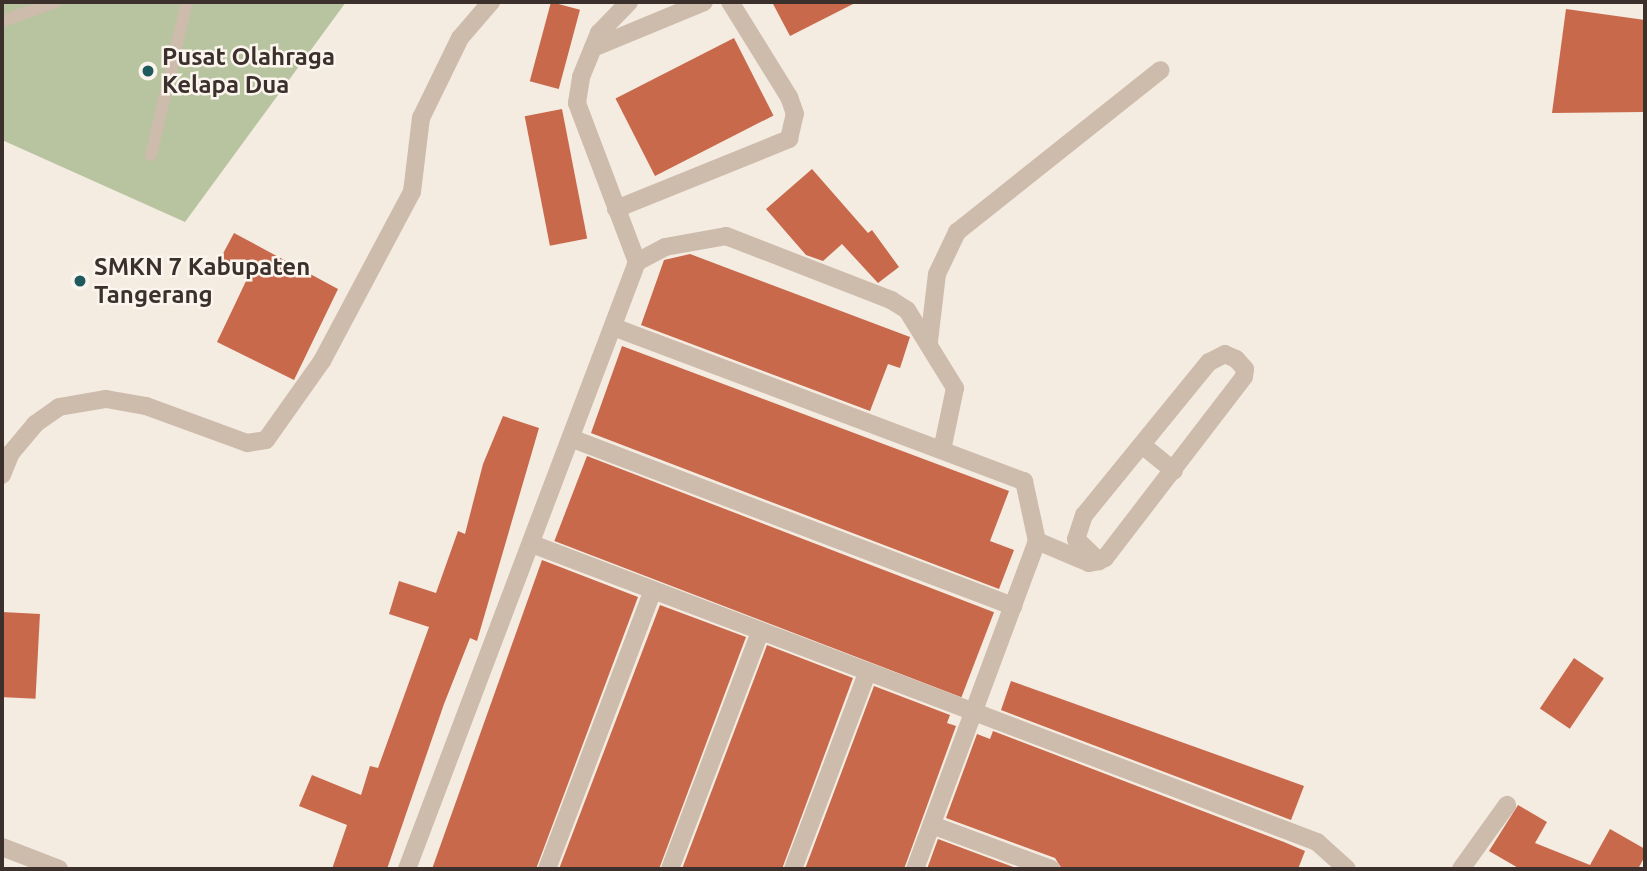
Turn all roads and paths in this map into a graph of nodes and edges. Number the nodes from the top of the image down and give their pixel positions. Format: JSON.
{"nodes":[{"id":1,"x":56,"y":2,"type":"edge"},
{"id":2,"x":187,"y":2,"type":"edge"},
{"id":3,"x":491,"y":2,"type":"edge"},
{"id":4,"x":629,"y":2,"type":"edge"},
{"id":5,"x":704,"y":2,"type":"edge"},
{"id":6,"x":730,"y":2,"type":"edge"},
{"id":7,"x":2,"y":21,"type":"edge"},
{"id":8,"x":593,"y":48,"type":"junction"},
{"id":9,"x":1161,"y":70,"type":"dead end"},
{"id":10,"x":151,"y":155,"type":"dead end"},
{"id":11,"x":616,"y":209,"type":"junction"},
{"id":12,"x":637,"y":262,"type":"junction"},
{"id":13,"x":616,"y":328,"type":"junction"},
{"id":14,"x":929,"y":341,"type":"junction"},
{"id":15,"x":573,"y":439,"type":"junction"},
{"id":16,"x":1142,"y":445,"type":"junction"},
{"id":17,"x":942,"y":450,"type":"junction"},
{"id":18,"x":1174,"y":471,"type":"junction"},
{"id":19,"x":2,"y":475,"type":"edge"},
{"id":20,"x":1037,"y":541,"type":"junction"},
{"id":21,"x":532,"y":544,"type":"junction"},
{"id":22,"x":1099,"y":561,"type":"junction"},
{"id":23,"x":653,"y":590,"type":"junction"},
{"id":24,"x":1013,"y":606,"type":"junction"},
{"id":25,"x":760,"y":632,"type":"junction"},
{"id":26,"x":867,"y":673,"type":"junction"},
{"id":27,"x":974,"y":713,"type":"junction"},
{"id":28,"x":1507,"y":805,"type":"dead end"},
{"id":29,"x":932,"y":825,"type":"junction"},
{"id":30,"x":2,"y":847,"type":"edge"},
{"id":31,"x":60,"y":869,"type":"edge"},
{"id":32,"x":407,"y":869,"type":"edge"},
{"id":33,"x":547,"y":869,"type":"edge"},
{"id":34,"x":670,"y":869,"type":"edge"},
{"id":35,"x":793,"y":869,"type":"edge"},
{"id":36,"x":915,"y":869,"type":"edge"},
{"id":37,"x":1051,"y":869,"type":"edge"},
{"id":38,"x":1347,"y":869,"type":"edge"},
{"id":39,"x":1461,"y":869,"type":"edge"}],
"edges":[{"from":1,"to":7,"type":"lane"},
{"from":2,"to":10,"type":"lane"},
{"from":3,"to":19,"type":"street"},
{"from":4,"to":8,"type":"street"},
{"from":5,"to":8,"type":"street"},
{"from":6,"to":11,"type":"street"},
{"from":8,"to":11,"type":"street"},
{"from":9,"to":14,"type":"street"},
{"from":11,"to":12,"type":"street"},
{"from":12,"to":13,"type":"street"},
{"from":12,"to":14,"type":"street"},
{"from":13,"to":15,"type":"street"},
{"from":13,"to":17,"type":"street"},
{"from":14,"to":17,"type":"street"},
{"from":15,"to":21,"type":"street"},
{"from":15,"to":24,"type":"street"},
{"from":16,"to":18,"type":"street"},
{"from":16,"to":18,"type":"street"},
{"from":16,"to":22,"type":"street"},
{"from":17,"to":20,"type":"street"},
{"from":18,"to":22,"type":"street"},
{"from":20,"to":22,"type":"street"},
{"from":20,"to":24,"type":"street"},
{"from":21,"to":23,"type":"street"},
{"from":21,"to":32,"type":"street"},
{"from":23,"to":25,"type":"street"},
{"from":23,"to":33,"type":"street"},
{"from":24,"to":27,"type":"street"},
{"from":25,"to":26,"type":"street"},
{"from":25,"to":34,"type":"street"},
{"from":26,"to":27,"type":"street"},
{"from":26,"to":35,"type":"street"},
{"from":27,"to":29,"type":"street"},
{"from":27,"to":38,"type":"street"},
{"from":28,"to":39,"type":"street"},
{"from":29,"to":36,"type":"street"},
{"from":29,"to":37,"type":"street"},
{"from":30,"to":31,"type":"street"}]}
